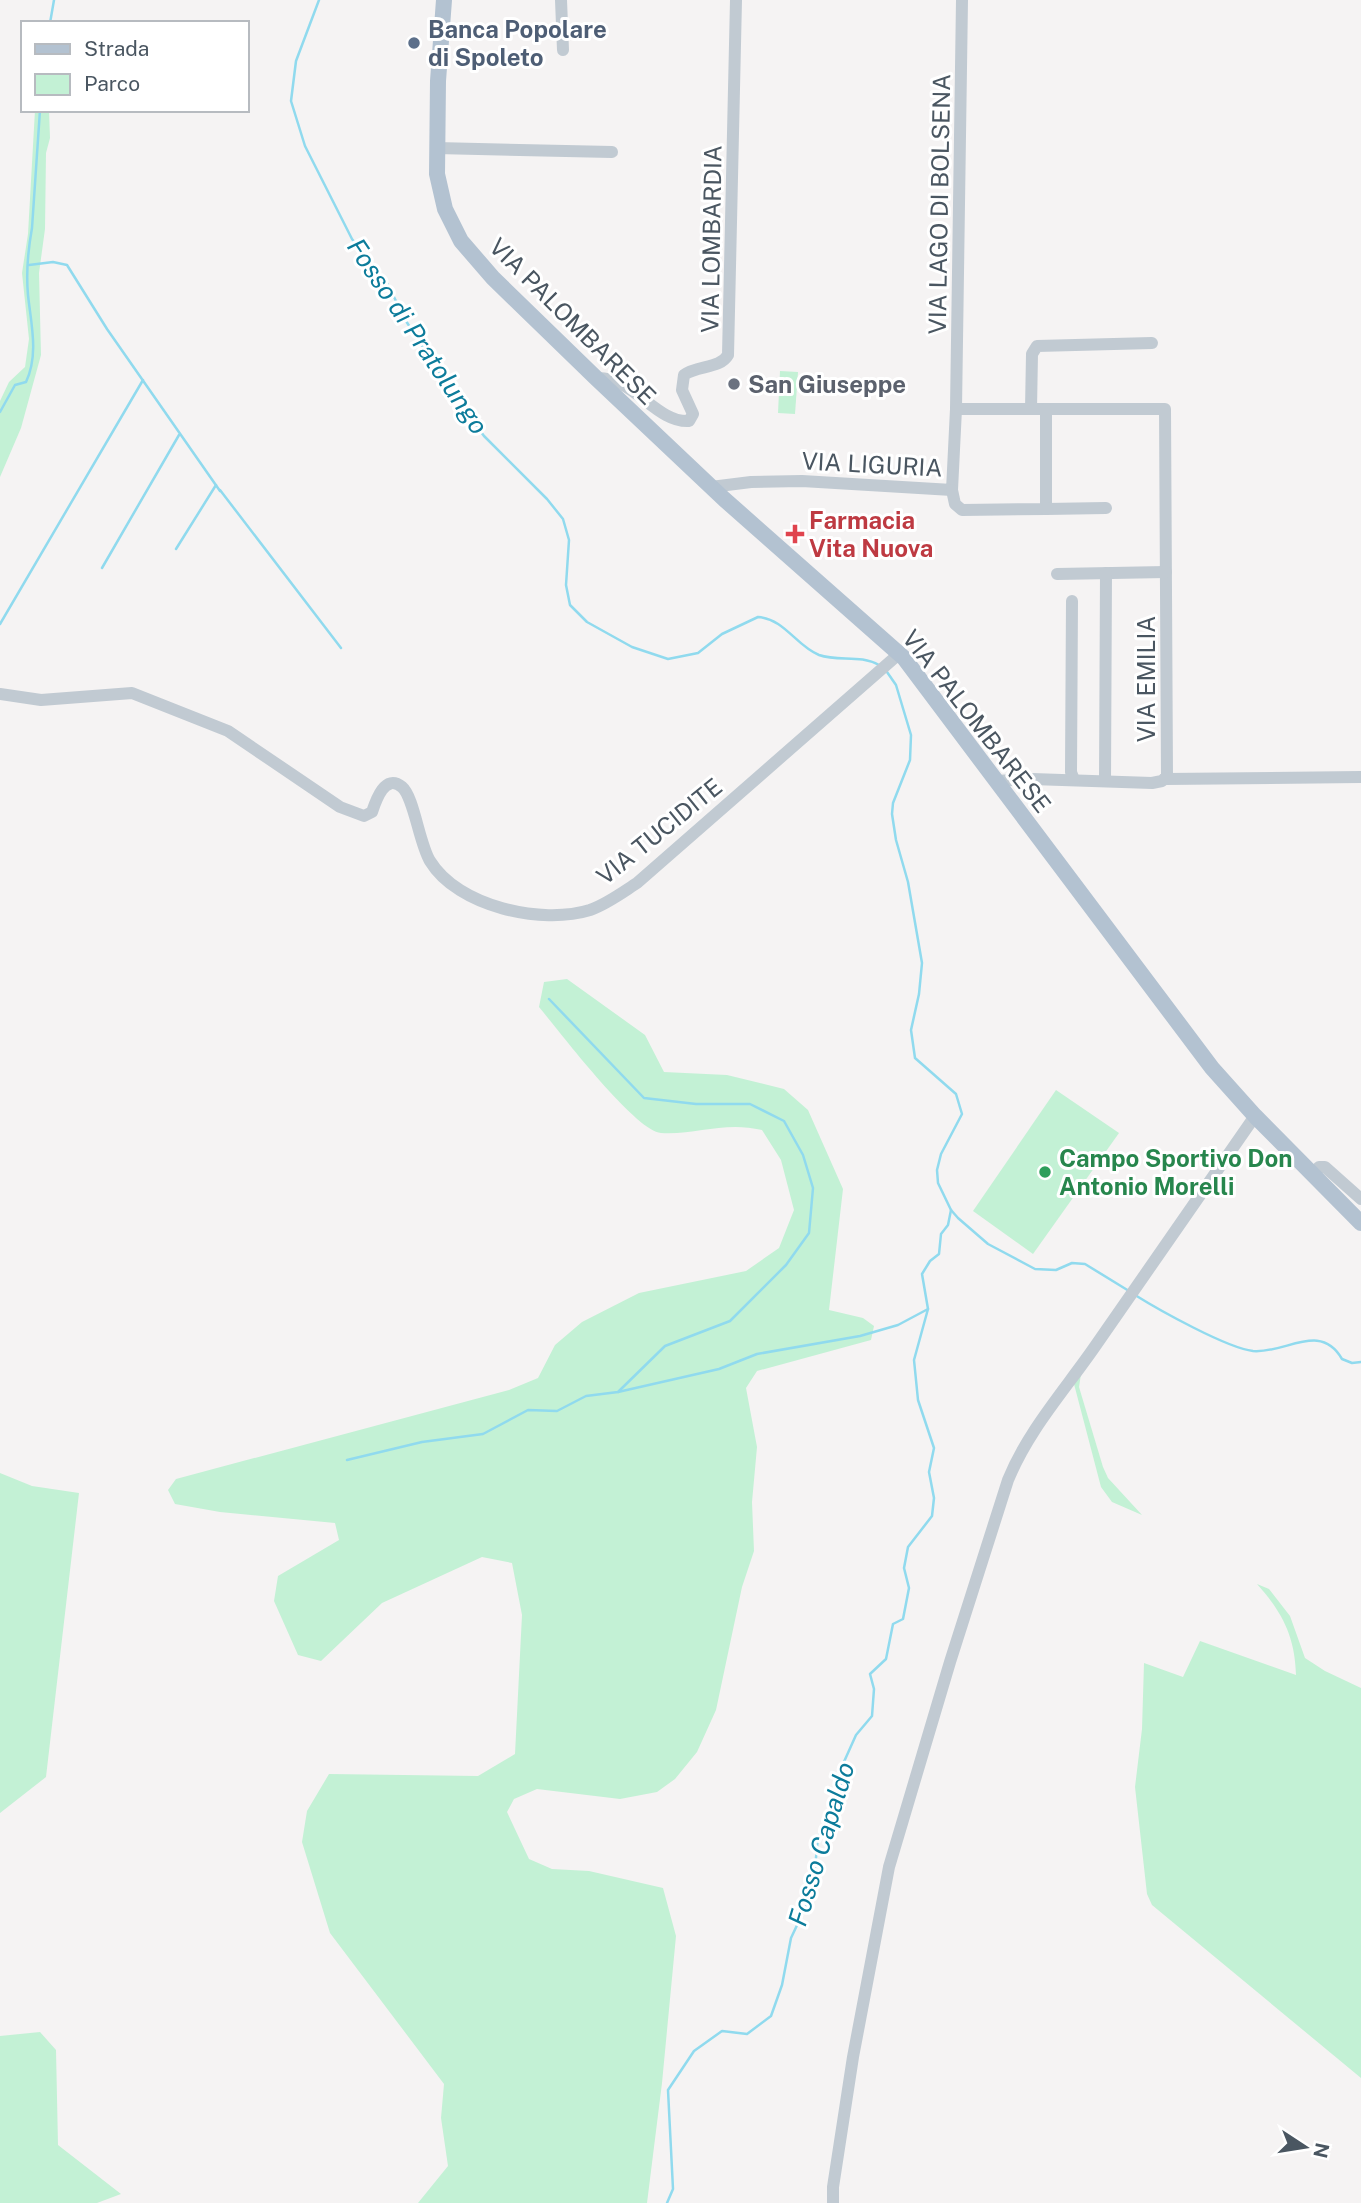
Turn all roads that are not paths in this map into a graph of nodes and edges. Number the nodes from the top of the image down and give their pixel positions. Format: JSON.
{"nodes":[{"id":1,"x":444,"y":0,"type":"edge"},
{"id":2,"x":561,"y":0,"type":"edge"},
{"id":3,"x":736,"y":0,"type":"edge"},
{"id":4,"x":962,"y":0,"type":"edge"},
{"id":5,"x":563,"y":50,"type":"dead end"},
{"id":6,"x":436,"y":148,"type":"junction"},
{"id":7,"x":612,"y":152,"type":"dead end"},
{"id":8,"x":1152,"y":343,"type":"dead end"},
{"id":9,"x":596,"y":378,"type":"junction"},
{"id":10,"x":956,"y":409,"type":"junction"},
{"id":11,"x":1031,"y":409,"type":"junction"},
{"id":12,"x":1046,"y":409,"type":"junction"},
{"id":13,"x":711,"y":487,"type":"junction"},
{"id":14,"x":953,"y":490,"type":"junction"},
{"id":15,"x":1106,"y":508,"type":"dead end"},
{"id":16,"x":1046,"y":509,"type":"junction"},
{"id":17,"x":1166,"y":572,"type":"junction"},
{"id":18,"x":1106,"y":573,"type":"junction"},
{"id":19,"x":1057,"y":574,"type":"dead end"},
{"id":20,"x":1072,"y":601,"type":"dead end"},
{"id":21,"x":895,"y":657,"type":"junction"},
{"id":22,"x":0,"y":694,"type":"edge"},
{"id":23,"x":1361,"y":777,"type":"edge"},
{"id":24,"x":1165,"y":779,"type":"junction"},
{"id":25,"x":1074,"y":780,"type":"junction"},
{"id":26,"x":996,"y":781,"type":"junction"},
{"id":27,"x":1105,"y":781,"type":"junction"},
{"id":28,"x":1255,"y":1116,"type":"junction"},
{"id":29,"x":1313,"y":1173,"type":"junction"},
{"id":30,"x":1361,"y":1199,"type":"edge"},
{"id":31,"x":1361,"y":1223,"type":"edge"},
{"id":32,"x":834,"y":2203,"type":"edge"}],
"edges":[{"from":1,"to":6,"type":"main road","name":"VIA PALOMBARESE"},
{"from":2,"to":5,"type":"street"},
{"from":3,"to":9,"type":"street","name":"VIA LOMBARDIA"},
{"from":4,"to":10,"type":"street","name":"VIA LAGO DI BOLSENA"},
{"from":6,"to":7,"type":"street"},
{"from":6,"to":9,"type":"main road","name":"VIA PALOMBARESE"},
{"from":8,"to":11,"type":"street"},
{"from":9,"to":13,"type":"main road","name":"VIA PALOMBARESE"},
{"from":10,"to":11,"type":"street"},
{"from":10,"to":14,"type":"street","name":"VIA LIGURIA"},
{"from":11,"to":12,"type":"street"},
{"from":12,"to":16,"type":"street"},
{"from":12,"to":17,"type":"street","name":"VIA EMILIA"},
{"from":13,"to":14,"type":"street","name":"VIA LIGURIA"},
{"from":13,"to":21,"type":"main road","name":"VIA PALOMBARESE"},
{"from":14,"to":16,"type":"street"},
{"from":15,"to":16,"type":"street"},
{"from":17,"to":18,"type":"street"},
{"from":17,"to":24,"type":"street","name":"VIA EMILIA"},
{"from":18,"to":19,"type":"street"},
{"from":18,"to":27,"type":"street"},
{"from":20,"to":25,"type":"street"},
{"from":21,"to":22,"type":"street","name":"VIA TUCIDITE"},
{"from":21,"to":26,"type":"main road","name":"VIA PALOMBARESE"},
{"from":23,"to":24,"type":"street"},
{"from":24,"to":27,"type":"street"},
{"from":25,"to":26,"type":"street"},
{"from":25,"to":27,"type":"street"},
{"from":26,"to":28,"type":"main road","name":"VIA PALOMBARESE"},
{"from":28,"to":29,"type":"main road","name":"VIA PALOMBARESE"},
{"from":28,"to":32,"type":"street"},
{"from":29,"to":30,"type":"street"},
{"from":29,"to":31,"type":"main road","name":"VIA PALOMBARESE"}]}
